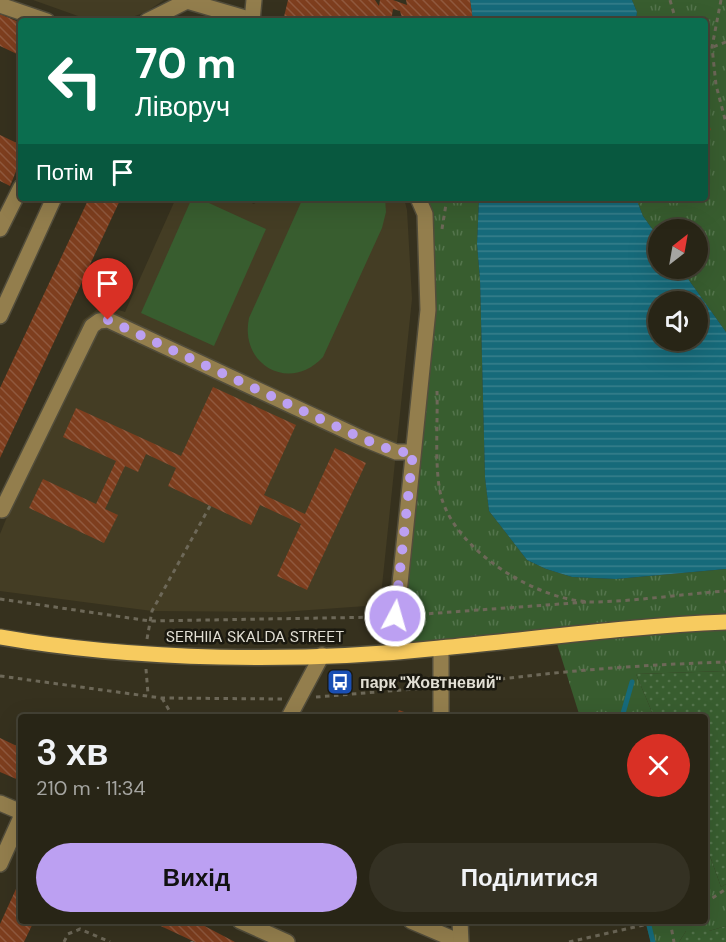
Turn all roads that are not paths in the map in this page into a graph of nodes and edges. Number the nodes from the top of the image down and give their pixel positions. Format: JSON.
{"nodes":[{"id":1,"x":254,"y":0,"type":"edge"},
{"id":2,"x":0,"y":5,"type":"edge"},
{"id":3,"x":38,"y":18,"type":"edge"},
{"id":4,"x":153,"y":18,"type":"edge"},
{"id":5,"x":242,"y":18,"type":"edge"},
{"id":6,"x":252,"y":18,"type":"edge"},
{"id":7,"x":18,"y":192,"type":"edge"},
{"id":8,"x":53,"y":201,"type":"edge"},
{"id":9,"x":419,"y":201,"type":"edge"},
{"id":10,"x":0,"y":229,"type":"edge"},
{"id":11,"x":0,"y":316,"type":"edge"},
{"id":12,"x":413,"y":452,"type":"junction"},
{"id":13,"x":0,"y":511,"type":"edge"},
{"id":14,"x":726,"y":622,"type":"edge"},
{"id":15,"x":0,"y":637,"type":"edge"},
{"id":16,"x":441,"y":648,"type":"junction"},
{"id":17,"x":393,"y":652,"type":"junction"},
{"id":18,"x":322,"y":655,"type":"junction"},
{"id":19,"x":290,"y":714,"type":"edge"},
{"id":20,"x":441,"y":714,"type":"edge"},
{"id":21,"x":0,"y":802,"type":"edge"},
{"id":22,"x":18,"y":811,"type":"edge"},
{"id":23,"x":18,"y":825,"type":"edge"},
{"id":24,"x":0,"y":864,"type":"edge"},
{"id":25,"x":247,"y":924,"type":"edge"},
{"id":26,"x":418,"y":924,"type":"edge"},
{"id":27,"x":460,"y":924,"type":"edge"},
{"id":28,"x":287,"y":942,"type":"edge"},
{"id":29,"x":461,"y":942,"type":"edge"}],
"edges":[{"from":1,"to":6,"type":"street"},
{"from":2,"to":3,"type":"street"},
{"from":4,"to":5,"type":"street"},
{"from":7,"to":10,"type":"street"},
{"from":8,"to":11,"type":"street"},
{"from":9,"to":12,"type":"street"},
{"from":12,"to":13,"type":"street"},
{"from":12,"to":17,"type":"street"},
{"from":14,"to":16,"type":"main road","name":"SERHIIA SKALDA STREET"},
{"from":15,"to":18,"type":"main road","name":"SERHIIA SKALDA STREET"},
{"from":16,"to":17,"type":"main road","name":"SERHIIA SKALDA STREET"},
{"from":16,"to":20,"type":"street"},
{"from":17,"to":18,"type":"main road","name":"SERHIIA SKALDA STREET"},
{"from":18,"to":19,"type":"street"},
{"from":21,"to":22,"type":"street"},
{"from":23,"to":24,"type":"street"},
{"from":25,"to":28,"type":"street"},
{"from":26,"to":29,"type":"street"},
{"from":27,"to":29,"type":"street"}]}
